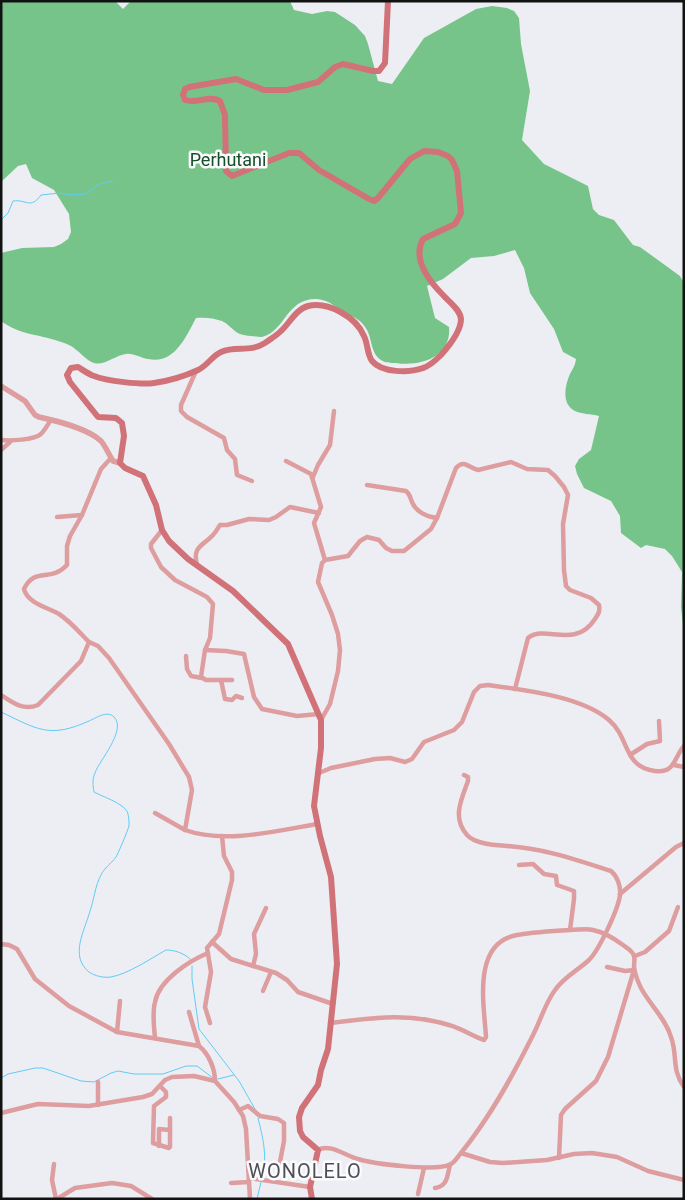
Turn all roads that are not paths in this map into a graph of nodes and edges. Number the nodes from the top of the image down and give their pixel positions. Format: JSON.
{"nodes":[{"id":1,"x":388,"y":1,"type":"edge"},
{"id":2,"x":196,"y":371,"type":"junction"},
{"id":3,"x":1,"y":386,"type":"edge"},
{"id":4,"x":334,"y":411,"type":"dead end"},
{"id":5,"x":51,"y":420,"type":"junction"},
{"id":6,"x":1,"y":440,"type":"edge"},
{"id":7,"x":10,"y":442,"type":"junction"},
{"id":8,"x":1,"y":450,"type":"edge"},
{"id":9,"x":111,"y":458,"type":"junction"},
{"id":10,"x":286,"y":461,"type":"dead end"},
{"id":11,"x":120,"y":463,"type":"junction"},
{"id":12,"x":313,"y":477,"type":"junction"},
{"id":13,"x":252,"y":481,"type":"dead end"},
{"id":14,"x":367,"y":484,"type":"dead end"},
{"id":15,"x":319,"y":513,"type":"junction"},
{"id":16,"x":82,"y":515,"type":"junction"},
{"id":17,"x":57,"y":517,"type":"dead end"},
{"id":18,"x":436,"y":518,"type":"junction"},
{"id":19,"x":162,"y":530,"type":"junction"},
{"id":20,"x":325,"y":560,"type":"junction"},
{"id":21,"x":197,"y":566,"type":"junction"},
{"id":22,"x":89,"y":642,"type":"junction"},
{"id":23,"x":205,"y":650,"type":"junction"},
{"id":24,"x":186,"y":656,"type":"dead end"},
{"id":25,"x":202,"y":678,"type":"junction"},
{"id":26,"x":221,"y":680,"type":"junction"},
{"id":27,"x":232,"y":680,"type":"dead end"},
{"id":28,"x":515,"y":689,"type":"junction"},
{"id":29,"x":1,"y":695,"type":"edge"},
{"id":30,"x":242,"y":698,"type":"dead end"},
{"id":31,"x":320,"y":717,"type":"junction"},
{"id":32,"x":659,"y":721,"type":"dead end"},
{"id":33,"x":684,"y":746,"type":"edge"},
{"id":34,"x":630,"y":756,"type":"junction"},
{"id":35,"x":674,"y":765,"type":"junction"},
{"id":36,"x":684,"y":767,"type":"edge"},
{"id":37,"x":319,"y":773,"type":"junction"},
{"id":38,"x":464,"y":774,"type":"dead end"},
{"id":39,"x":155,"y":813,"type":"dead end"},
{"id":40,"x":318,"y":824,"type":"junction"},
{"id":41,"x":185,"y":830,"type":"junction"},
{"id":42,"x":222,"y":836,"type":"junction"},
{"id":43,"x":684,"y":843,"type":"edge"},
{"id":44,"x":520,"y":865,"type":"dead end"},
{"id":45,"x":620,"y":894,"type":"junction"},
{"id":46,"x":678,"y":907,"type":"dead end"},
{"id":47,"x":266,"y":908,"type":"dead end"},
{"id":48,"x":570,"y":930,"type":"junction"},
{"id":49,"x":604,"y":934,"type":"junction"},
{"id":50,"x":212,"y":942,"type":"junction"},
{"id":51,"x":1,"y":944,"type":"edge"},
{"id":52,"x":208,"y":953,"type":"junction"},
{"id":53,"x":635,"y":956,"type":"junction"},
{"id":54,"x":253,"y":966,"type":"junction"},
{"id":55,"x":607,"y":967,"type":"dead end"},
{"id":56,"x":634,"y":970,"type":"junction"},
{"id":57,"x":271,"y":972,"type":"junction"},
{"id":58,"x":263,"y":991,"type":"dead end"},
{"id":59,"x":120,"y":1001,"type":"dead end"},
{"id":60,"x":333,"y":1004,"type":"junction"},
{"id":61,"x":188,"y":1012,"type":"dead end"},
{"id":62,"x":210,"y":1023,"type":"dead end"},
{"id":63,"x":330,"y":1023,"type":"junction"},
{"id":64,"x":117,"y":1032,"type":"junction"},
{"id":65,"x":155,"y":1038,"type":"junction"},
{"id":66,"x":199,"y":1046,"type":"junction"},
{"id":67,"x":215,"y":1081,"type":"junction"},
{"id":68,"x":98,"y":1082,"type":"dead end"},
{"id":69,"x":160,"y":1086,"type":"junction"},
{"id":70,"x":684,"y":1087,"type":"edge"},
{"id":71,"x":98,"y":1105,"type":"junction"},
{"id":72,"x":239,"y":1110,"type":"junction"},
{"id":73,"x":2,"y":1114,"type":"edge"},
{"id":74,"x":170,"y":1118,"type":"dead end"},
{"id":75,"x":170,"y":1130,"type":"junction"},
{"id":76,"x":159,"y":1146,"type":"junction"},
{"id":77,"x":318,"y":1150,"type":"junction"},
{"id":78,"x":462,"y":1152,"type":"junction"},
{"id":79,"x":559,"y":1158,"type":"junction"},
{"id":80,"x":54,"y":1164,"type":"dead end"},
{"id":81,"x":450,"y":1165,"type":"junction"},
{"id":82,"x":279,"y":1167,"type":"dead end"},
{"id":83,"x":424,"y":1168,"type":"junction"},
{"id":84,"x":250,"y":1180,"type":"junction"},
{"id":85,"x":684,"y":1180,"type":"edge"},
{"id":86,"x":232,"y":1183,"type":"dead end"},
{"id":87,"x":310,"y":1187,"type":"junction"},
{"id":88,"x":435,"y":1188,"type":"dead end"},
{"id":89,"x":418,"y":1194,"type":"dead end"},
{"id":90,"x":57,"y":1199,"type":"edge"},
{"id":91,"x":152,"y":1199,"type":"edge"},
{"id":92,"x":250,"y":1199,"type":"edge"},
{"id":93,"x":312,"y":1199,"type":"edge"}],
"edges":[{"from":1,"to":2,"type":"main road"},
{"from":2,"to":11,"type":"main road"},
{"from":2,"to":13,"type":"street"},
{"from":3,"to":5,"type":"street"},
{"from":4,"to":12,"type":"street"},
{"from":5,"to":7,"type":"street"},
{"from":5,"to":9,"type":"street"},
{"from":6,"to":7,"type":"street"},
{"from":7,"to":8,"type":"street"},
{"from":9,"to":11,"type":"street"},
{"from":9,"to":16,"type":"street"},
{"from":10,"to":12,"type":"street"},
{"from":11,"to":19,"type":"main road"},
{"from":12,"to":15,"type":"street"},
{"from":14,"to":18,"type":"street"},
{"from":15,"to":20,"type":"street"},
{"from":15,"to":21,"type":"street"},
{"from":16,"to":17,"type":"street"},
{"from":16,"to":22,"type":"street"},
{"from":18,"to":20,"type":"street"},
{"from":18,"to":28,"type":"street"},
{"from":19,"to":21,"type":"main road"},
{"from":19,"to":23,"type":"street"},
{"from":20,"to":31,"type":"street"},
{"from":21,"to":31,"type":"main road"},
{"from":22,"to":29,"type":"street"},
{"from":22,"to":41,"type":"street"},
{"from":23,"to":25,"type":"street"},
{"from":23,"to":31,"type":"street"},
{"from":24,"to":25,"type":"street"},
{"from":25,"to":26,"type":"street"},
{"from":26,"to":27,"type":"street"},
{"from":26,"to":30,"type":"street"},
{"from":28,"to":34,"type":"street"},
{"from":28,"to":37,"type":"street"},
{"from":31,"to":37,"type":"main road"},
{"from":32,"to":34,"type":"street"},
{"from":33,"to":35,"type":"street"},
{"from":34,"to":35,"type":"street"},
{"from":35,"to":36,"type":"street"},
{"from":37,"to":40,"type":"main road"},
{"from":38,"to":45,"type":"street"},
{"from":39,"to":41,"type":"street"},
{"from":40,"to":42,"type":"street"},
{"from":40,"to":60,"type":"main road"},
{"from":41,"to":42,"type":"street"},
{"from":42,"to":50,"type":"street"},
{"from":43,"to":45,"type":"street"},
{"from":44,"to":48,"type":"street"},
{"from":45,"to":49,"type":"street"},
{"from":46,"to":53,"type":"street"},
{"from":47,"to":54,"type":"street"},
{"from":48,"to":49,"type":"street"},
{"from":48,"to":63,"type":"street"},
{"from":49,"to":53,"type":"street"},
{"from":49,"to":78,"type":"street"},
{"from":50,"to":52,"type":"street"},
{"from":50,"to":54,"type":"street"},
{"from":51,"to":64,"type":"street"},
{"from":52,"to":62,"type":"street"},
{"from":52,"to":65,"type":"street"},
{"from":53,"to":56,"type":"street"},
{"from":54,"to":57,"type":"street"},
{"from":55,"to":56,"type":"street"},
{"from":56,"to":70,"type":"street"},
{"from":56,"to":79,"type":"street"},
{"from":57,"to":58,"type":"street"},
{"from":57,"to":60,"type":"street"},
{"from":59,"to":64,"type":"street"},
{"from":60,"to":63,"type":"main road"},
{"from":61,"to":66,"type":"street"},
{"from":63,"to":77,"type":"main road"},
{"from":64,"to":65,"type":"street"},
{"from":65,"to":66,"type":"street"},
{"from":66,"to":67,"type":"street"},
{"from":67,"to":69,"type":"street"},
{"from":67,"to":72,"type":"street"},
{"from":68,"to":71,"type":"street"},
{"from":69,"to":71,"type":"street"},
{"from":69,"to":76,"type":"street"},
{"from":71,"to":73,"type":"street"},
{"from":72,"to":82,"type":"street"},
{"from":72,"to":84,"type":"street"},
{"from":74,"to":75,"type":"street"},
{"from":75,"to":76,"type":"street"},
{"from":75,"to":76,"type":"street"},
{"from":77,"to":83,"type":"street"},
{"from":77,"to":87,"type":"main road"},
{"from":78,"to":79,"type":"street"},
{"from":78,"to":81,"type":"street"},
{"from":79,"to":85,"type":"street"},
{"from":80,"to":90,"type":"street"},
{"from":81,"to":83,"type":"street"},
{"from":81,"to":88,"type":"street"},
{"from":83,"to":89,"type":"street"},
{"from":84,"to":86,"type":"street"},
{"from":84,"to":87,"type":"street"},
{"from":84,"to":92,"type":"street"},
{"from":87,"to":93,"type":"main road"},
{"from":90,"to":91,"type":"street"}]}
